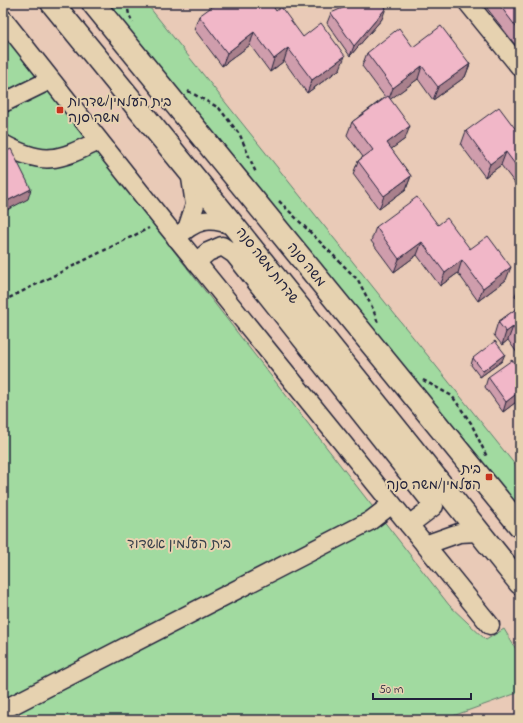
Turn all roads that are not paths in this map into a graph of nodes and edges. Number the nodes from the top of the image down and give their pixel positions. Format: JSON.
{"nodes":[{"id":1,"x":52,"y":3,"type":"edge"},
{"id":2,"x":93,"y":3,"type":"edge"},
{"id":3,"x":468,"y":3,"type":"edge"},
{"id":4,"x":3,"y":19,"type":"edge"},
{"id":5,"x":520,"y":67,"type":"edge"},
{"id":6,"x":50,"y":80,"type":"junction"},
{"id":7,"x":3,"y":103,"type":"edge"},
{"id":8,"x":99,"y":141,"type":"junction"},
{"id":9,"x":3,"y":144,"type":"edge"},
{"id":10,"x":190,"y":171,"type":"junction"},
{"id":11,"x":234,"y":226,"type":"junction"},
{"id":12,"x":182,"y":232,"type":"junction"},
{"id":13,"x":196,"y":262,"type":"junction"},
{"id":14,"x":392,"y":504,"type":"junction"},
{"id":15,"x":409,"y":525,"type":"junction"},
{"id":16,"x":520,"y":526,"type":"edge"},
{"id":17,"x":478,"y":532,"type":"junction"},
{"id":18,"x":425,"y":545,"type":"junction"},
{"id":19,"x":520,"y":583,"type":"edge"},
{"id":20,"x":490,"y":625,"type":"dead end"},
{"id":21,"x":3,"y":710,"type":"edge"}],
"edges":[{"from":1,"to":10,"type":"main road","name":"שדרות משה סנה"},
{"from":2,"to":16,"type":"main road","name":"משה סנה"},
{"from":3,"to":5,"type":"street"},
{"from":4,"to":6,"type":"street"},
{"from":6,"to":7,"type":"street"},
{"from":6,"to":8,"type":"street"},
{"from":8,"to":9,"type":"street"},
{"from":8,"to":12,"type":"street"},
{"from":10,"to":11,"type":"main road","name":"שדרות משה סנה"},
{"from":10,"to":12,"type":"street"},
{"from":11,"to":12,"type":"street"},
{"from":11,"to":17,"type":"main road","name":"שדרות משה סנה"},
{"from":12,"to":13,"type":"street"},
{"from":13,"to":14,"type":"street"},
{"from":13,"to":15,"type":"street"},
{"from":14,"to":15,"type":"street"},
{"from":14,"to":21,"type":"street"},
{"from":15,"to":18,"type":"street"},
{"from":17,"to":18,"type":"street"},
{"from":17,"to":19,"type":"main road"},
{"from":18,"to":20,"type":"street"}]}
